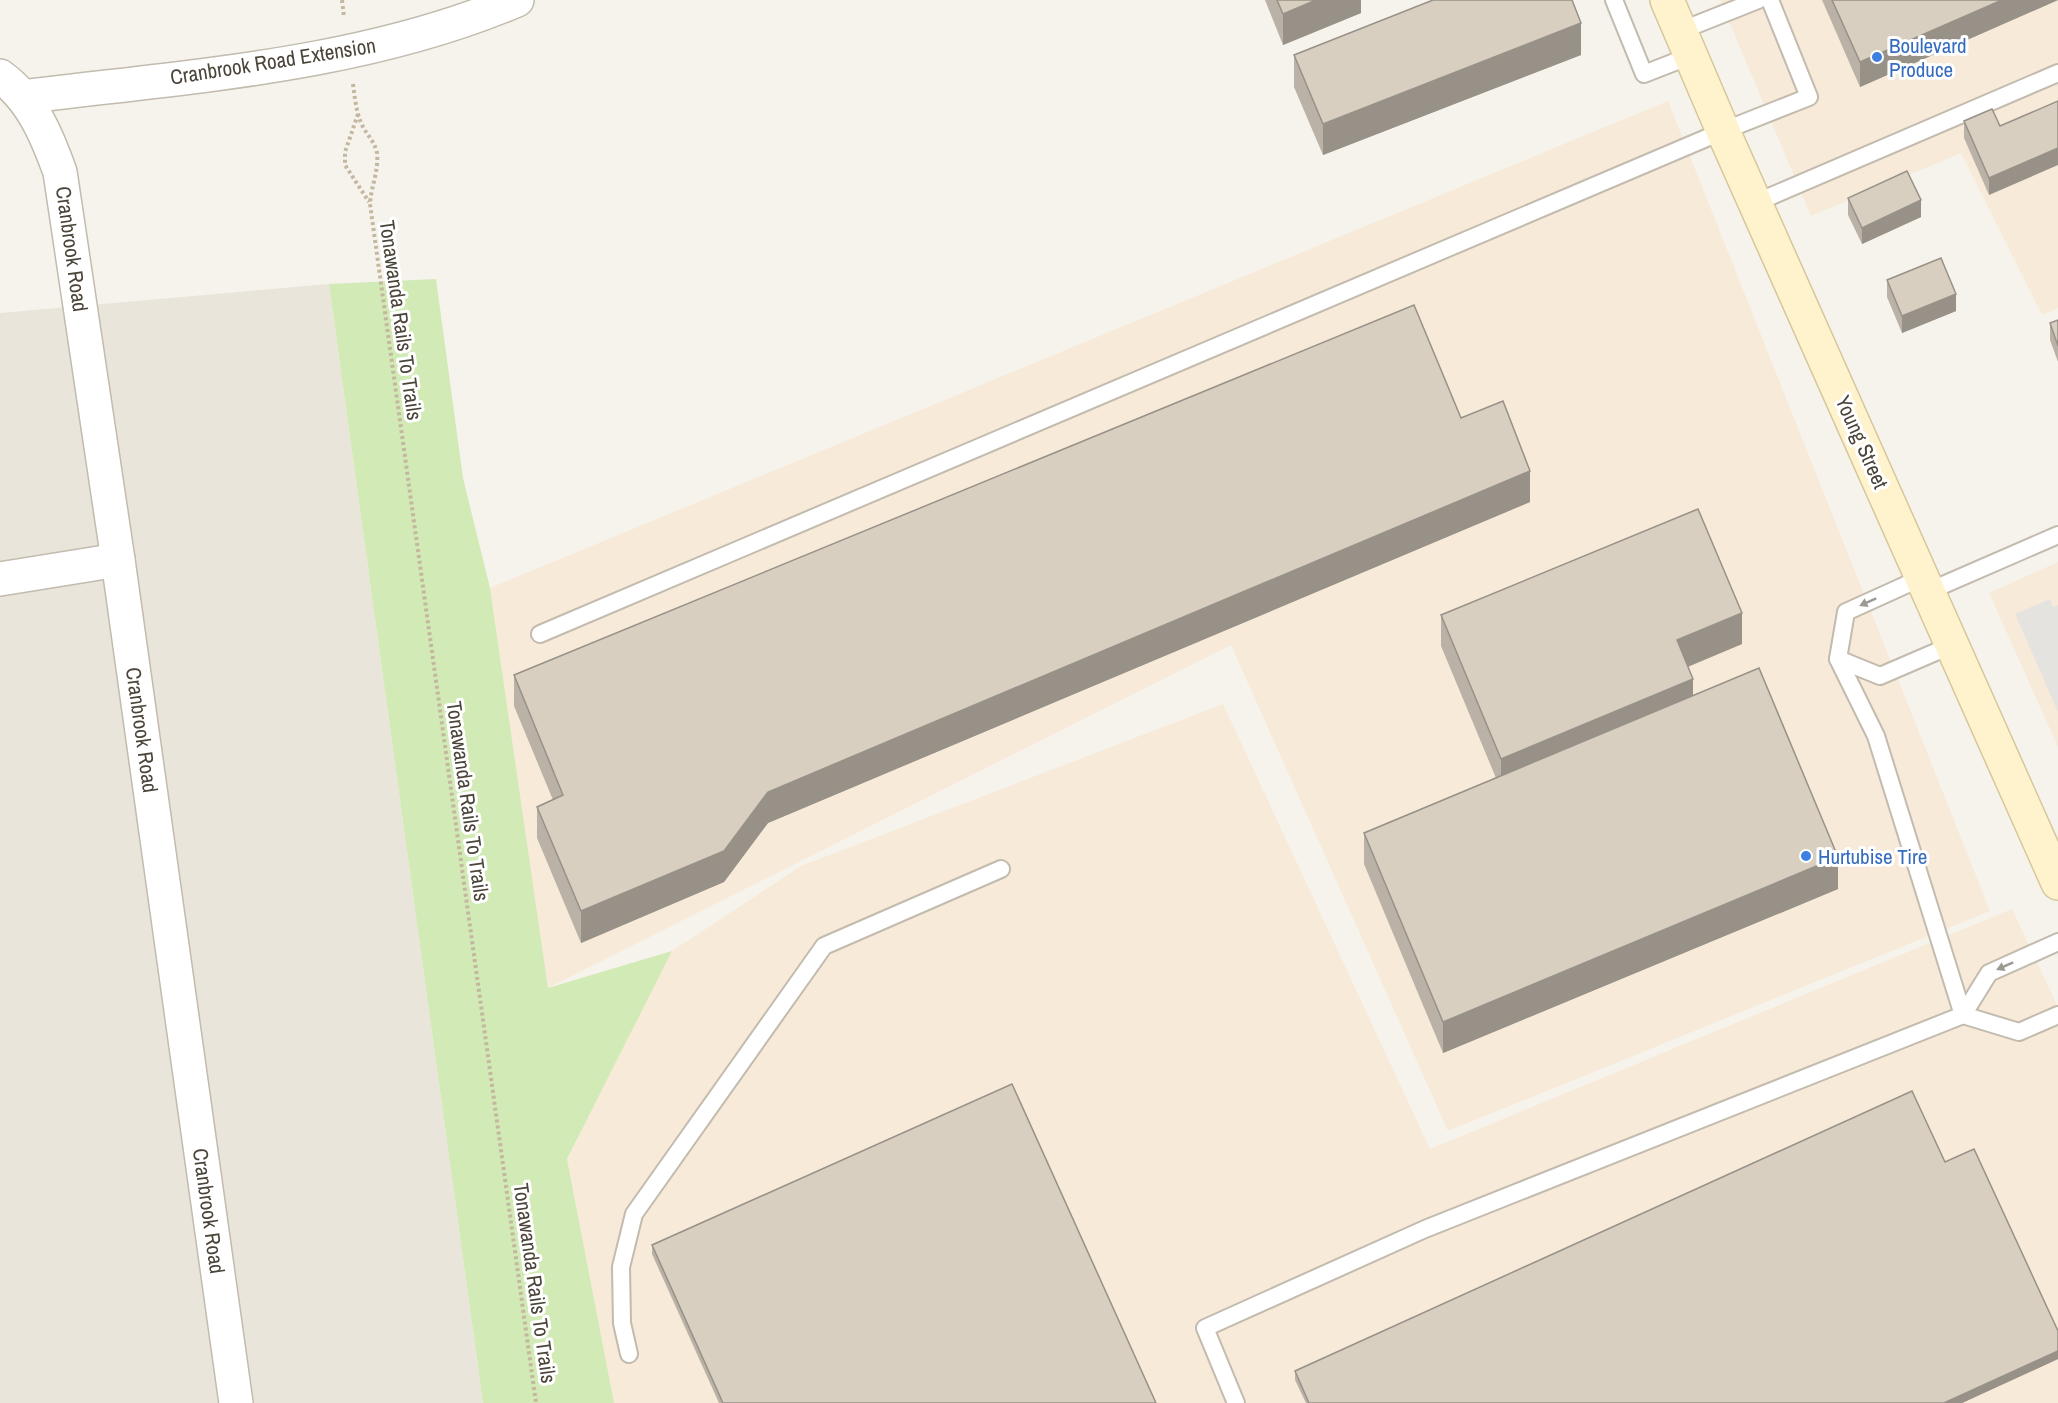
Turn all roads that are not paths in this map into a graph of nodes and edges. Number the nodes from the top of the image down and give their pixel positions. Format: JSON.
{"nodes":[{"id":1,"x":1614,"y":0,"type":"edge"},
{"id":2,"x":1667,"y":0,"type":"edge"},
{"id":3,"x":1758,"y":0,"type":"edge"},
{"id":4,"x":1770,"y":0,"type":"edge"},
{"id":5,"x":505,"y":2,"type":"edge"},
{"id":6,"x":1685,"y":43,"type":"junction"},
{"id":7,"x":2058,"y":73,"type":"edge"},
{"id":8,"x":11,"y":86,"type":"edge"},
{"id":9,"x":1723,"y":131,"type":"junction"},
{"id":10,"x":1755,"y":204,"type":"junction"},
{"id":11,"x":2058,"y":535,"type":"edge"},
{"id":12,"x":118,"y":560,"type":"junction"},
{"id":13,"x":0,"y":579,"type":"edge"},
{"id":14,"x":1924,"y":585,"type":"junction"},
{"id":15,"x":540,"y":634,"type":"dead end"},
{"id":16,"x":1952,"y":645,"type":"junction"},
{"id":17,"x":1838,"y":659,"type":"junction"},
{"id":18,"x":1000,"y":869,"type":"dead end"},
{"id":19,"x":2058,"y":883,"type":"edge"},
{"id":20,"x":2058,"y":942,"type":"edge"},
{"id":21,"x":1963,"y":1015,"type":"junction"},
{"id":22,"x":2058,"y":1015,"type":"edge"},
{"id":23,"x":629,"y":1354,"type":"dead end"},
{"id":24,"x":236,"y":1403,"type":"edge"},
{"id":25,"x":1236,"y":1403,"type":"edge"}],
"edges":[{"from":1,"to":6,"type":"lane"},
{"from":2,"to":6,"type":"street","name":"Young Street"},
{"from":3,"to":6,"type":"lane"},
{"from":4,"to":9,"type":"lane"},
{"from":5,"to":8,"type":"street","name":"Cranbrook Road Extension"},
{"from":6,"to":9,"type":"street","name":"Young Street"},
{"from":7,"to":10,"type":"lane"},
{"from":8,"to":12,"type":"street","name":"Cranbrook Road"},
{"from":9,"to":10,"type":"street","name":"Young Street"},
{"from":9,"to":15,"type":"lane"},
{"from":10,"to":14,"type":"street","name":"Young Street"},
{"from":11,"to":14,"type":"lane"},
{"from":12,"to":13,"type":"street"},
{"from":12,"to":24,"type":"street","name":"Cranbrook Road"},
{"from":14,"to":16,"type":"street","name":"Young Street"},
{"from":14,"to":17,"type":"lane","one_way":true},
{"from":16,"to":17,"type":"lane"},
{"from":16,"to":19,"type":"street","name":"Young Street"},
{"from":17,"to":21,"type":"lane"},
{"from":18,"to":23,"type":"lane"},
{"from":20,"to":21,"type":"lane","one_way":true},
{"from":21,"to":22,"type":"lane"},
{"from":21,"to":25,"type":"lane"}]}
